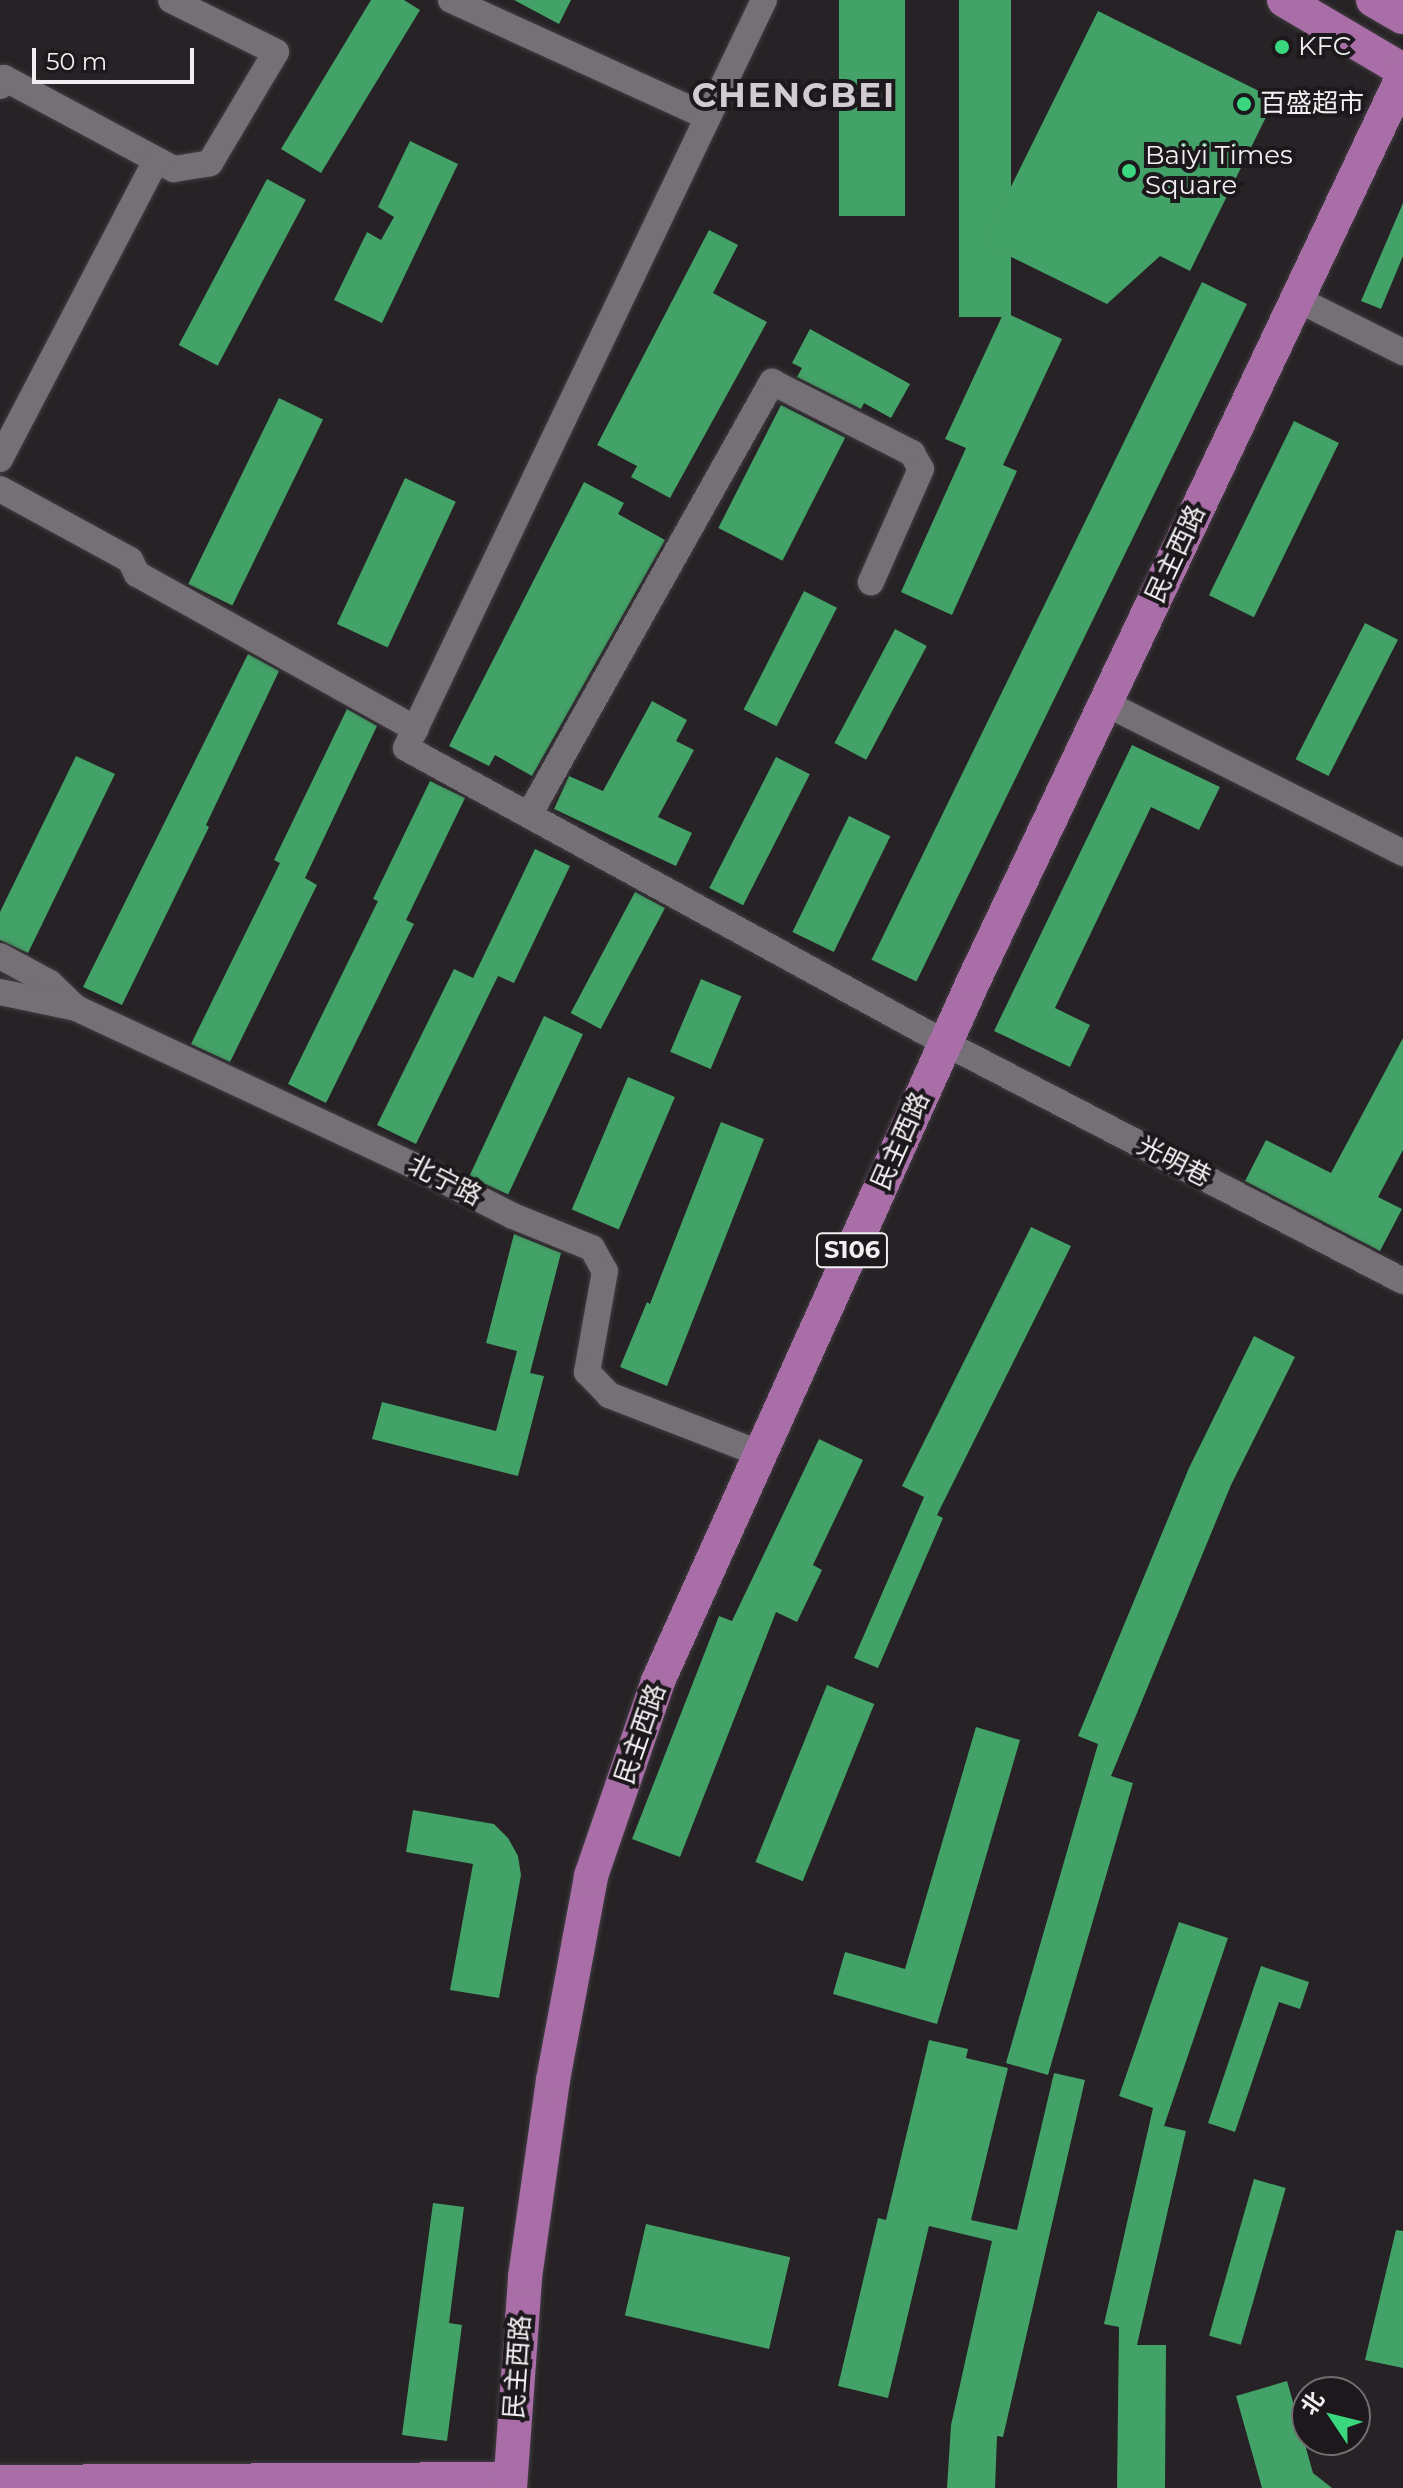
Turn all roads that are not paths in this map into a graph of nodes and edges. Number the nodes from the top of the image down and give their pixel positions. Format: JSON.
{"nodes":[{"id":1,"x":171,"y":0,"type":"edge"},
{"id":2,"x":451,"y":0,"type":"edge"},
{"id":3,"x":764,"y":0,"type":"edge"},
{"id":4,"x":1284,"y":0,"type":"edge"},
{"id":5,"x":1373,"y":0,"type":"edge"},
{"id":6,"x":199,"y":6,"type":"edge"},
{"id":7,"x":1403,"y":17,"type":"edge"},
{"id":8,"x":1403,"y":70,"type":"edge"},
{"id":9,"x":1403,"y":76,"type":"edge"},
{"id":10,"x":1,"y":80,"type":"edge"},
{"id":11,"x":708,"y":117,"type":"junction"},
{"id":12,"x":156,"y":160,"type":"junction"},
{"id":13,"x":1297,"y":299,"type":"junction"},
{"id":14,"x":1403,"y":352,"type":"edge"},
{"id":15,"x":8,"y":427,"type":"edge"},
{"id":16,"x":0,"y":459,"type":"edge"},
{"id":17,"x":0,"y":489,"type":"edge"},
{"id":18,"x":871,"y":582,"type":"dead end"},
{"id":19,"x":1105,"y":703,"type":"junction"},
{"id":20,"x":416,"y":729,"type":"junction"},
{"id":21,"x":529,"y":815,"type":"junction"},
{"id":22,"x":1403,"y":853,"type":"edge"},
{"id":23,"x":0,"y":956,"type":"edge"},
{"id":24,"x":0,"y":992,"type":"edge"},
{"id":25,"x":76,"y":1008,"type":"junction"},
{"id":26,"x":945,"y":1043,"type":"junction"},
{"id":27,"x":1403,"y":1281,"type":"edge"},
{"id":28,"x":761,"y":1454,"type":"junction"},
{"id":29,"x":0,"y":2482,"type":"edge"},
{"id":30,"x":510,"y":2483,"type":"edge"}],
"edges":[{"from":1,"to":6,"type":"street"},
{"from":2,"to":11,"type":"street"},
{"from":3,"to":11,"type":"street"},
{"from":4,"to":8,"type":"main road"},
{"from":5,"to":7,"type":"main road"},
{"from":6,"to":12,"type":"street"},
{"from":9,"to":13,"type":"main road","name":"民主西路","number":"S106"},
{"from":10,"to":12,"type":"street"},
{"from":11,"to":20,"type":"street"},
{"from":12,"to":15,"type":"street"},
{"from":13,"to":14,"type":"street"},
{"from":13,"to":19,"type":"main road","name":"民主西路","number":"S106"},
{"from":15,"to":16,"type":"street"},
{"from":17,"to":20,"type":"street"},
{"from":18,"to":21,"type":"street"},
{"from":19,"to":22,"type":"street"},
{"from":19,"to":26,"type":"main road","name":"民主西路","number":"S106"},
{"from":20,"to":21,"type":"street","name":"光明巷"},
{"from":21,"to":26,"type":"street","name":"光明巷"},
{"from":23,"to":25,"type":"street"},
{"from":24,"to":25,"type":"street","name":"北宁路"},
{"from":25,"to":28,"type":"street","name":"北宁路"},
{"from":26,"to":27,"type":"street","name":"光明巷"},
{"from":26,"to":28,"type":"main road","name":"民主西路","number":"S106"},
{"from":28,"to":30,"type":"main road","name":"民主西路","number":"S106"},
{"from":29,"to":30,"type":"main road"}]}
